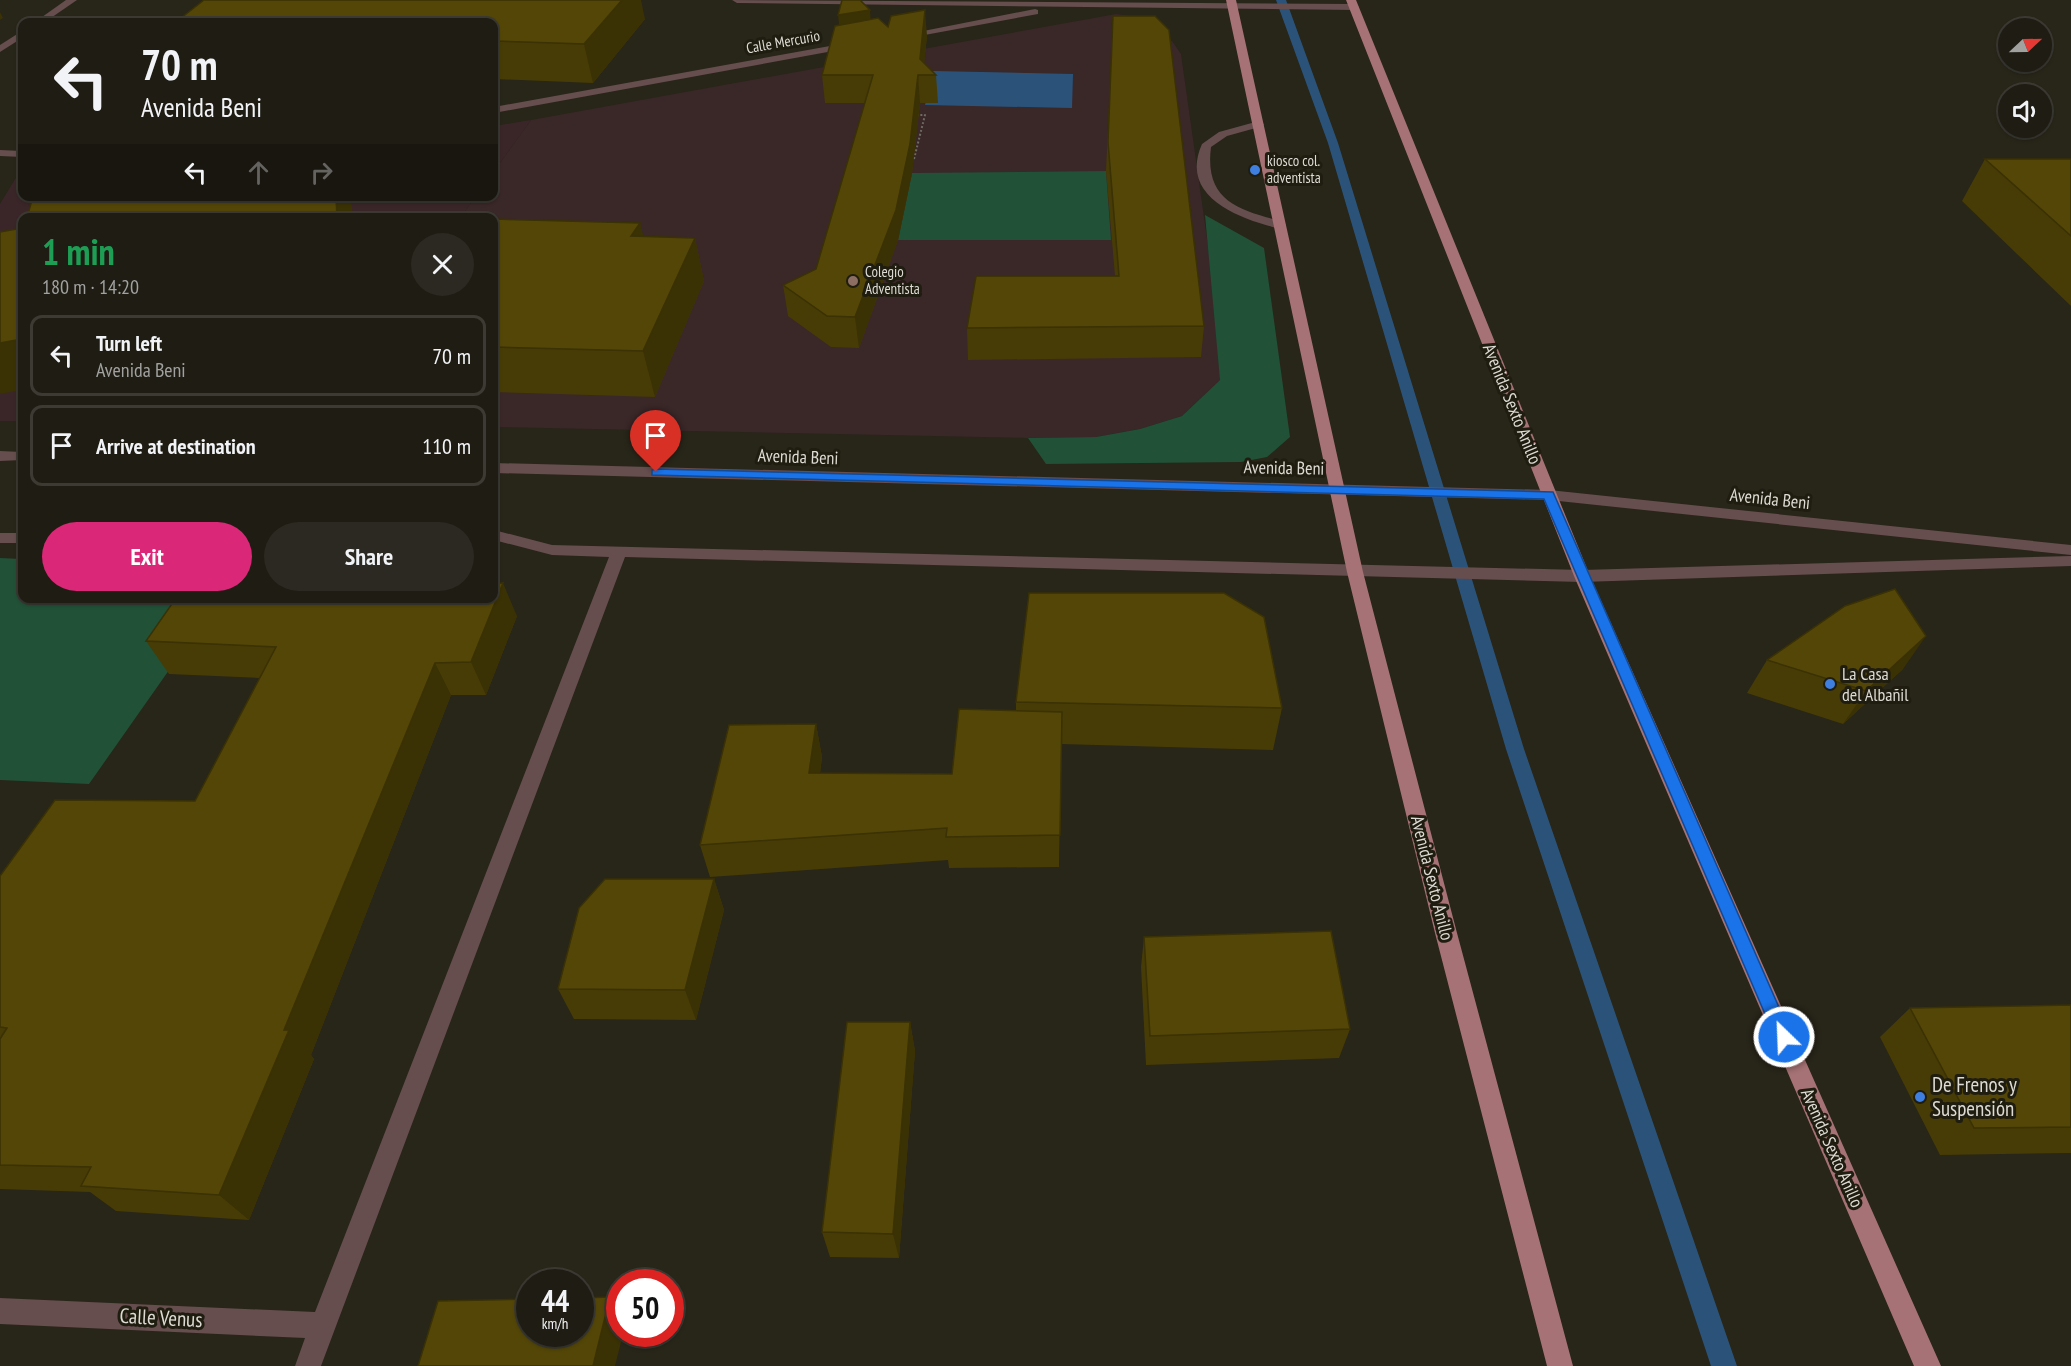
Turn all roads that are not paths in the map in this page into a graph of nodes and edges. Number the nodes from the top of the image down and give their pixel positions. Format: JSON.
{"nodes":[{"id":1,"x":72,"y":0,"type":"edge"},
{"id":2,"x":737,"y":0,"type":"edge"},
{"id":3,"x":1077,"y":4,"type":"junction"},
{"id":4,"x":1232,"y":4,"type":"edge"},
{"id":5,"x":1353,"y":4,"type":"edge"},
{"id":6,"x":45,"y":18,"type":"edge"},
{"id":7,"x":18,"y":37,"type":"edge"},
{"id":8,"x":890,"y":38,"type":"edge"},
{"id":9,"x":867,"y":42,"type":"edge"},
{"id":10,"x":0,"y":49,"type":"edge"},
{"id":11,"x":498,"y":109,"type":"edge"},
{"id":12,"x":1259,"y":124,"type":"junction"},
{"id":13,"x":0,"y":153,"type":"edge"},
{"id":14,"x":18,"y":154,"type":"edge"},
{"id":15,"x":1280,"y":225,"type":"junction"},
{"id":16,"x":0,"y":456,"type":"edge"},
{"id":17,"x":18,"y":456,"type":"edge"},
{"id":18,"x":498,"y":468,"type":"edge"},
{"id":19,"x":1336,"y":489,"type":"junction"},
{"id":20,"x":1549,"y":495,"type":"junction"},
{"id":21,"x":498,"y":537,"type":"edge"},
{"id":22,"x":0,"y":538,"type":"edge"},
{"id":23,"x":18,"y":538,"type":"edge"},
{"id":24,"x":498,"y":549,"type":"edge"},
{"id":25,"x":552,"y":550,"type":"junction"},
{"id":26,"x":2071,"y":550,"type":"edge"},
{"id":27,"x":619,"y":552,"type":"junction"},
{"id":28,"x":2071,"y":561,"type":"edge"},
{"id":29,"x":1355,"y":572,"type":"junction"},
{"id":30,"x":1582,"y":576,"type":"junction"},
{"id":31,"x":0,"y":1311,"type":"edge"},
{"id":32,"x":323,"y":1326,"type":"junction"},
{"id":33,"x":308,"y":1366,"type":"edge"},
{"id":34,"x":1560,"y":1366,"type":"edge"},
{"id":35,"x":1928,"y":1366,"type":"edge"}],
"edges":[{"from":1,"to":6,"type":"street"},
{"from":2,"to":3,"type":"street"},
{"from":3,"to":4,"type":"street"},
{"from":3,"to":8,"type":"street"},
{"from":4,"to":5,"type":"street"},
{"from":4,"to":12,"type":"main road","name":"Avenida Sexto Anillo"},
{"from":5,"to":20,"type":"main road","name":"Avenida Sexto Anillo"},
{"from":7,"to":10,"type":"street"},
{"from":9,"to":11,"type":"street","name":"Calle Mercurio"},
{"from":12,"to":15,"type":"main road","name":"Avenida Sexto Anillo"},
{"from":12,"to":15,"type":"street"},
{"from":13,"to":14,"type":"street"},
{"from":15,"to":19,"type":"main road","name":"Avenida Sexto Anillo"},
{"from":16,"to":17,"type":"street"},
{"from":18,"to":19,"type":"street","name":"Avenida Beni"},
{"from":19,"to":20,"type":"street","name":"Avenida Beni"},
{"from":19,"to":29,"type":"main road","name":"Avenida Sexto Anillo"},
{"from":20,"to":26,"type":"street","name":"Avenida Beni"},
{"from":20,"to":30,"type":"main road","name":"Avenida Sexto Anillo"},
{"from":21,"to":25,"type":"street"},
{"from":22,"to":23,"type":"street"},
{"from":24,"to":25,"type":"street"},
{"from":25,"to":27,"type":"street"},
{"from":27,"to":29,"type":"street"},
{"from":27,"to":32,"type":"street"},
{"from":28,"to":30,"type":"street"},
{"from":29,"to":30,"type":"street"},
{"from":29,"to":34,"type":"main road","name":"Avenida Sexto Anillo"},
{"from":30,"to":35,"type":"main road","name":"Avenida Sexto Anillo"},
{"from":31,"to":32,"type":"street","name":"Calle Venus"},
{"from":32,"to":33,"type":"street"}]}
